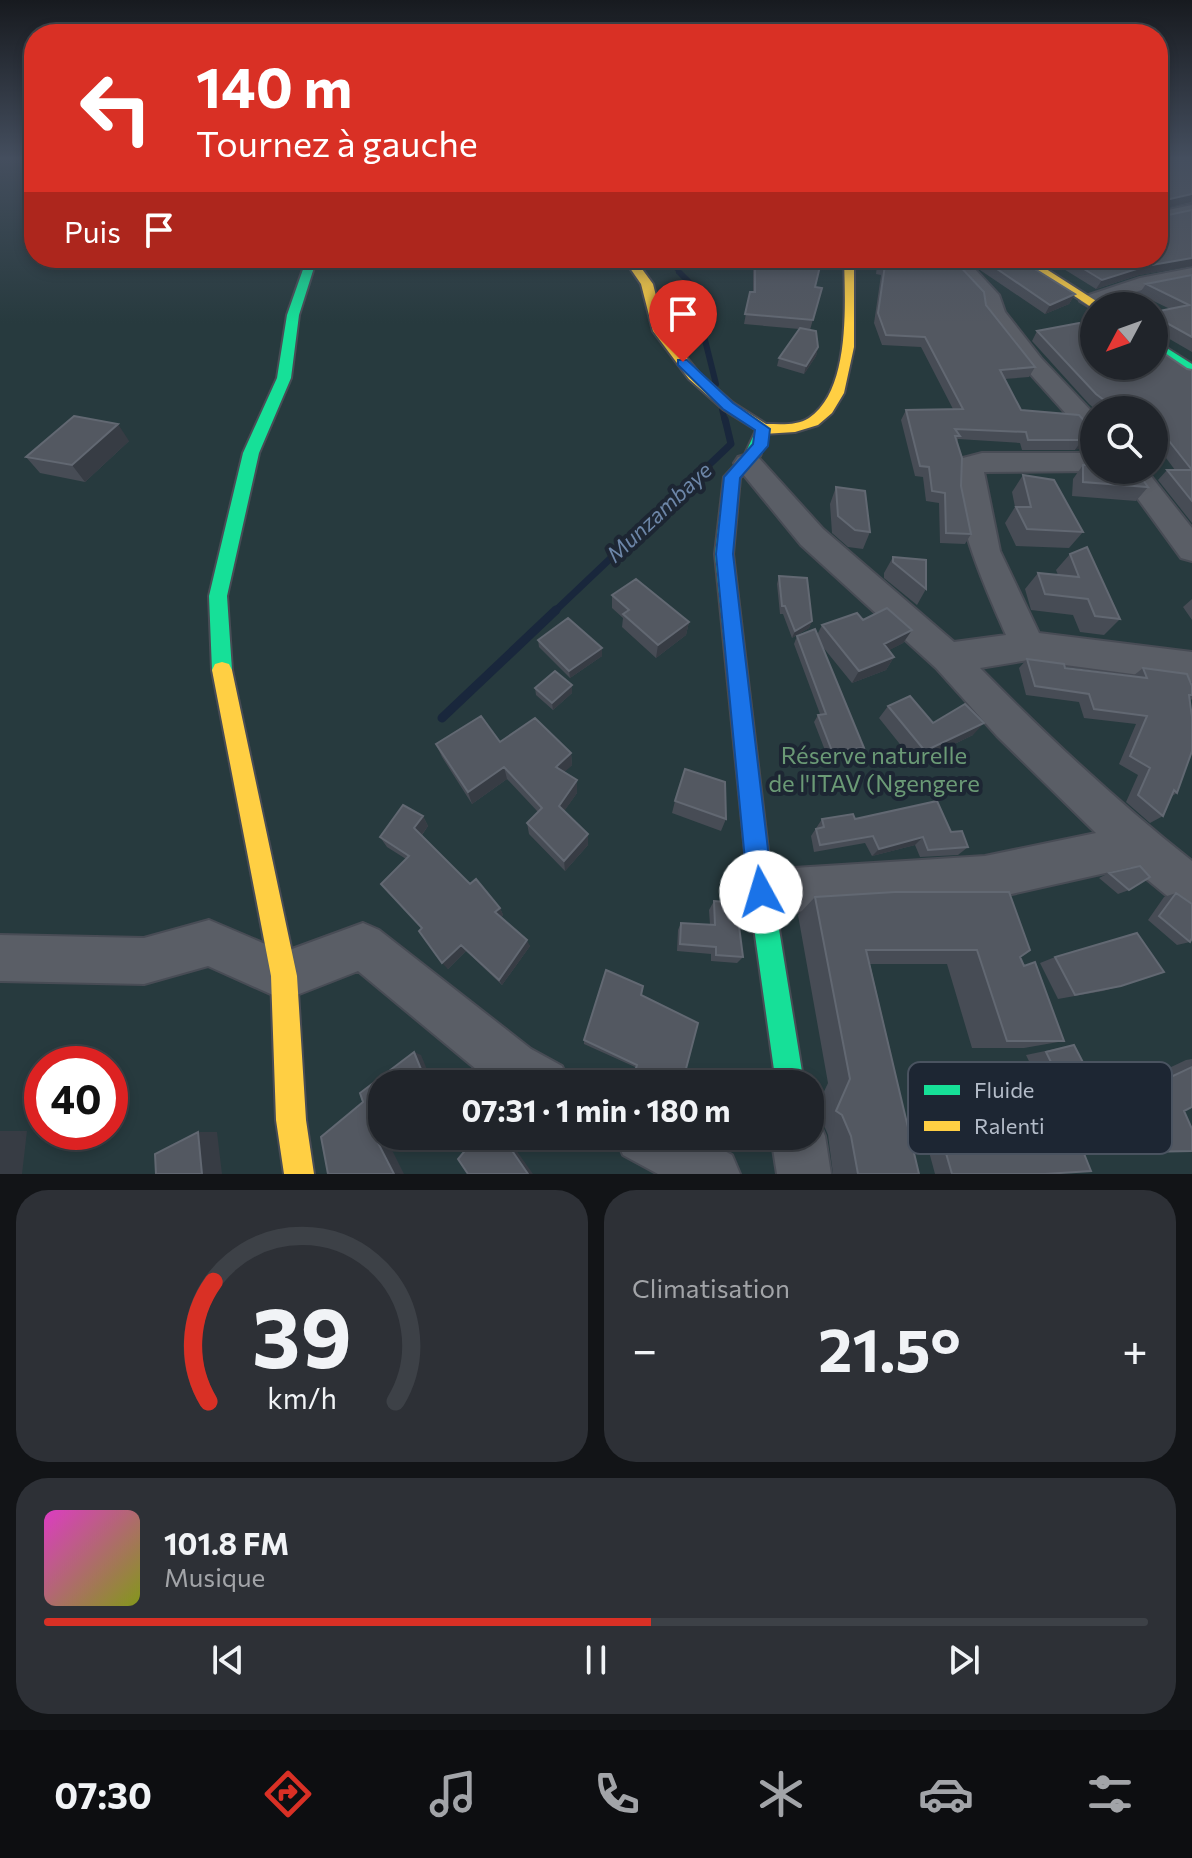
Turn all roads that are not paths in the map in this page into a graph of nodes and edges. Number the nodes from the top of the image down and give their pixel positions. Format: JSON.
{"nodes":[{"id":1,"x":309,"y":268,"type":"edge"},
{"id":2,"x":635,"y":268,"type":"edge"},
{"id":3,"x":850,"y":268,"type":"edge"},
{"id":4,"x":963,"y":268,"type":"edge"},
{"id":5,"x":1038,"y":268,"type":"edge"},
{"id":6,"x":1192,"y":274,"type":"edge"},
{"id":7,"x":1122,"y":292,"type":"edge"},
{"id":8,"x":1080,"y":294,"type":"edge"},
{"id":9,"x":1168,"y":354,"type":"edge"},
{"id":10,"x":1192,"y":370,"type":"edge"},
{"id":11,"x":1080,"y":413,"type":"edge"},
{"id":12,"x":763,"y":429,"type":"junction"},
{"id":13,"x":1080,"y":462,"type":"edge"},
{"id":14,"x":748,"y":463,"type":"junction"},
{"id":15,"x":1142,"y":484,"type":"edge"},
{"id":16,"x":1192,"y":550,"type":"edge"},
{"id":17,"x":1028,"y":646,"type":"junction"},
{"id":18,"x":948,"y":658,"type":"junction"},
{"id":19,"x":1192,"y":667,"type":"edge"},
{"id":20,"x":1138,"y":845,"type":"junction"},
{"id":21,"x":1192,"y":889,"type":"edge"},
{"id":22,"x":761,"y":892,"type":"junction"},
{"id":23,"x":1,"y":955,"type":"edge"},
{"id":24,"x":284,"y":976,"type":"junction"},
{"id":25,"x":518,"y":1070,"type":"edge"},
{"id":26,"x":788,"y":1070,"type":"edge"},
{"id":27,"x":668,"y":1150,"type":"edge"},
{"id":28,"x":800,"y":1150,"type":"edge"},
{"id":29,"x":299,"y":1174,"type":"edge"},
{"id":30,"x":713,"y":1174,"type":"edge"},
{"id":31,"x":804,"y":1174,"type":"edge"}],
"edges":[{"from":1,"to":24,"type":"street"},
{"from":2,"to":12,"type":"street"},
{"from":3,"to":12,"type":"street"},
{"from":4,"to":11,"type":"street"},
{"from":5,"to":8,"type":"street"},
{"from":6,"to":7,"type":"street"},
{"from":9,"to":10,"type":"street"},
{"from":12,"to":14,"type":"street"},
{"from":13,"to":17,"type":"street"},
{"from":14,"to":18,"type":"street"},
{"from":14,"to":22,"type":"street"},
{"from":15,"to":16,"type":"street"},
{"from":17,"to":18,"type":"street"},
{"from":17,"to":19,"type":"street"},
{"from":18,"to":20,"type":"street"},
{"from":20,"to":21,"type":"street"},
{"from":20,"to":22,"type":"street"},
{"from":22,"to":26,"type":"street"},
{"from":23,"to":24,"type":"street"},
{"from":24,"to":25,"type":"street"},
{"from":24,"to":29,"type":"street"},
{"from":27,"to":30,"type":"street"},
{"from":28,"to":31,"type":"street"}]}
